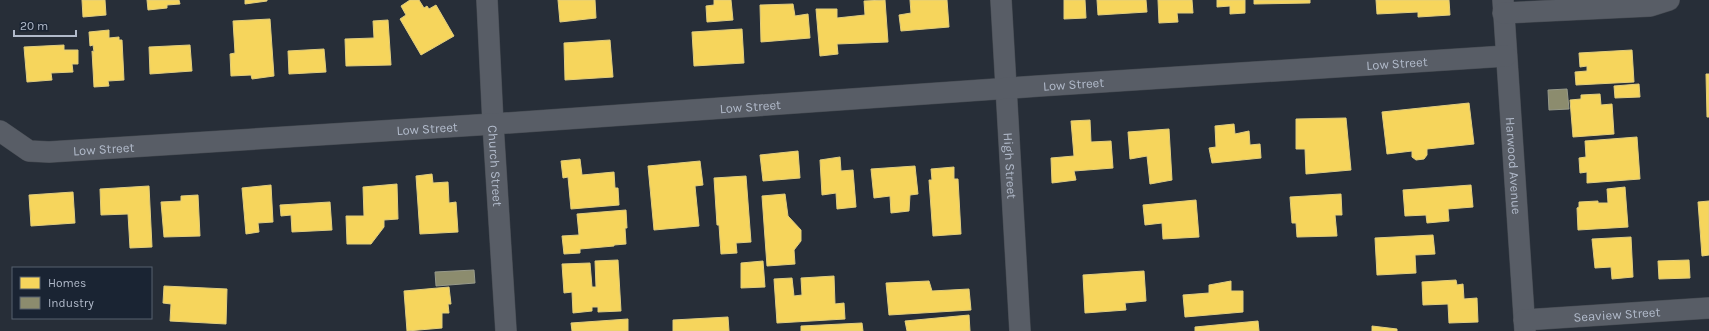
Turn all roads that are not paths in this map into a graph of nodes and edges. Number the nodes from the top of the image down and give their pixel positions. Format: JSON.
{"nodes":[{"id":1,"x":487,"y":0,"type":"edge"},
{"id":2,"x":1000,"y":0,"type":"edge"},
{"id":3,"x":1669,"y":0,"type":"edge"},
{"id":4,"x":1503,"y":7,"type":"edge"},
{"id":5,"x":1506,"y":56,"type":"junction"},
{"id":6,"x":1006,"y":88,"type":"junction"},
{"id":7,"x":493,"y":124,"type":"junction"},
{"id":8,"x":0,"y":131,"type":"edge"},
{"id":9,"x":1709,"y":308,"type":"edge"},
{"id":10,"x":1525,"y":326,"type":"edge"},
{"id":11,"x":506,"y":331,"type":"edge"},
{"id":12,"x":1020,"y":331,"type":"edge"}],
"edges":[{"from":1,"to":7,"type":"street","name":"Church Street"},
{"from":2,"to":6,"type":"street","name":"High Street"},
{"from":3,"to":4,"type":"street"},
{"from":4,"to":5,"type":"street","name":"Harwood Avenue"},
{"from":5,"to":6,"type":"street","name":"Low Street"},
{"from":5,"to":10,"type":"street","name":"Harwood Avenue"},
{"from":6,"to":7,"type":"street","name":"Low Street"},
{"from":6,"to":12,"type":"street","name":"High Street"},
{"from":7,"to":8,"type":"street","name":"Low Street"},
{"from":7,"to":11,"type":"street","name":"Church Street"},
{"from":9,"to":10,"type":"street","name":"Seaview Street"}]}
